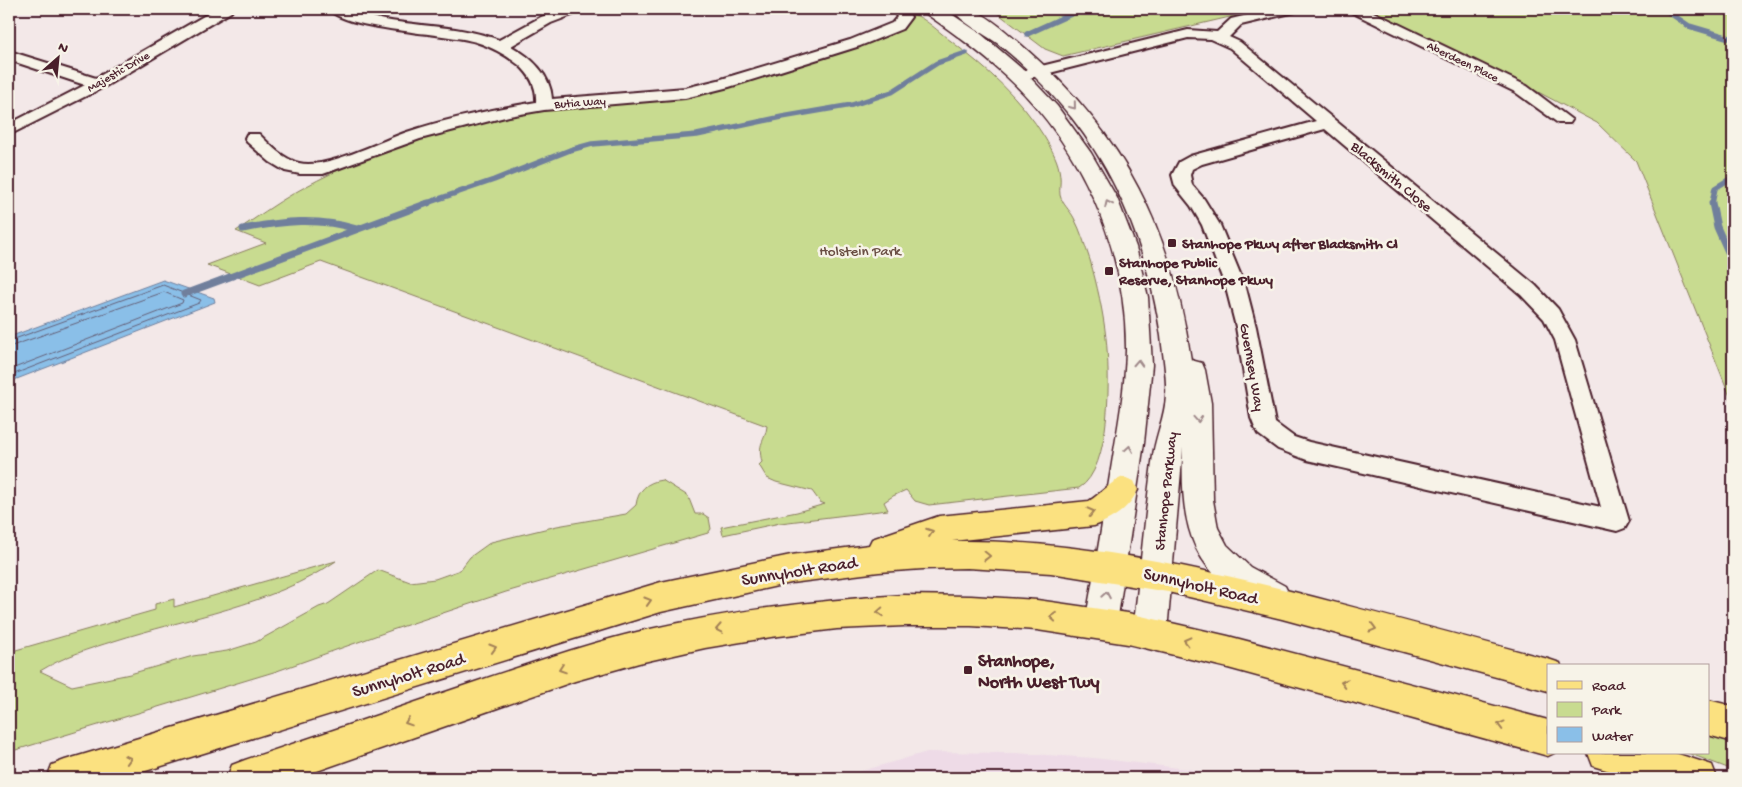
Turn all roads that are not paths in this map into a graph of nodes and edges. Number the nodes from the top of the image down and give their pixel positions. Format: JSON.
{"nodes":[{"id":1,"x":226,"y":9,"type":"edge"},
{"id":2,"x":336,"y":9,"type":"edge"},
{"id":3,"x":575,"y":9,"type":"edge"},
{"id":4,"x":900,"y":9,"type":"edge"},
{"id":5,"x":932,"y":9,"type":"edge"},
{"id":6,"x":961,"y":9,"type":"edge"},
{"id":7,"x":1290,"y":9,"type":"edge"},
{"id":8,"x":1356,"y":9,"type":"edge"},
{"id":9,"x":1220,"y":37,"type":"junction"},
{"id":10,"x":500,"y":46,"type":"junction"},
{"id":11,"x":9,"y":55,"type":"edge"},
{"id":12,"x":1019,"y":63,"type":"junction"},
{"id":13,"x":98,"y":84,"type":"junction"},
{"id":14,"x":544,"y":104,"type":"junction"},
{"id":15,"x":1564,"y":120,"type":"dead end"},
{"id":16,"x":1328,"y":123,"type":"junction"},
{"id":17,"x":9,"y":130,"type":"edge"},
{"id":18,"x":253,"y":138,"type":"dead end"},
{"id":19,"x":1173,"y":322,"type":"junction"},
{"id":20,"x":1122,"y":490,"type":"junction"},
{"id":21,"x":1617,"y":521,"type":"joint"},
{"id":22,"x":851,"y":560,"type":"junction"},
{"id":23,"x":1111,"y":566,"type":"junction"},
{"id":24,"x":1156,"y":574,"type":"junction"},
{"id":25,"x":1335,"y":618,"type":"junction"},
{"id":26,"x":1101,"y":623,"type":"junction"},
{"id":27,"x":1150,"y":632,"type":"junction"},
{"id":28,"x":1547,"y":675,"type":"edge"},
{"id":29,"x":1710,"y":718,"type":"edge"},
{"id":30,"x":1733,"y":724,"type":"edge"},
{"id":31,"x":1547,"y":738,"type":"edge"},
{"id":32,"x":1610,"y":754,"type":"edge"},
{"id":33,"x":65,"y":778,"type":"edge"},
{"id":34,"x":245,"y":778,"type":"edge"},
{"id":35,"x":1699,"y":778,"type":"edge"}],
"edges":[{"from":1,"to":13,"type":"street","name":"Majestic Drive"},
{"from":2,"to":10,"type":"street"},
{"from":3,"to":10,"type":"street"},
{"from":4,"to":14,"type":"street","name":"Butia Way"},
{"from":5,"to":12,"type":"main road","name":"Stanhope Parkway"},
{"from":6,"to":12,"type":"main road","name":"Stanhope Parkway"},
{"from":7,"to":9,"type":"street"},
{"from":8,"to":15,"type":"street","name":"Aberdeen Place"},
{"from":9,"to":12,"type":"street","name":"Blacksmith Close"},
{"from":9,"to":16,"type":"street","name":"Blacksmith Close"},
{"from":10,"to":14,"type":"street"},
{"from":11,"to":13,"type":"street"},
{"from":12,"to":19,"type":"main road","name":"Stanhope Parkway","one_way":true},
{"from":20,"to":12,"type":"main road","name":"Stanhope Parkway","one_way":true},
{"from":13,"to":17,"type":"street","name":"Majestic Drive"},
{"from":14,"to":18,"type":"street","name":"Butia Way"},
{"from":16,"to":21,"type":"street","name":"Blacksmith Close"},
{"from":16,"to":21,"type":"street","name":"Guernsey Way"},
{"from":19,"to":24,"type":"main road","name":"Stanhope Parkway"},
{"from":19,"to":25,"type":"main road","one_way":true},
{"from":22,"to":20,"type":"main road","one_way":true},
{"from":20,"to":23,"type":"main road","name":"Stanhope Parkway"},
{"from":22,"to":23,"type":"main road","name":"Sunnyholt Road","one_way":true},
{"from":33,"to":22,"type":"main road","name":"Sunnyholt Road","one_way":true},
{"from":23,"to":24,"type":"main road","name":"Sunnyholt Road"},
{"from":26,"to":23,"type":"main road","name":"Stanhope Parkway","one_way":true},
{"from":24,"to":25,"type":"main road","name":"Sunnyholt Road"},
{"from":24,"to":27,"type":"main road","name":"Stanhope Parkway"},
{"from":25,"to":28,"type":"main road","name":"Sunnyholt Road","one_way":true},
{"from":26,"to":27,"type":"main road"},
{"from":26,"to":34,"type":"main road","one_way":true},
{"from":31,"to":27,"type":"main road","one_way":true},
{"from":29,"to":30,"type":"main road"},
{"from":32,"to":35,"type":"main road"}]}
